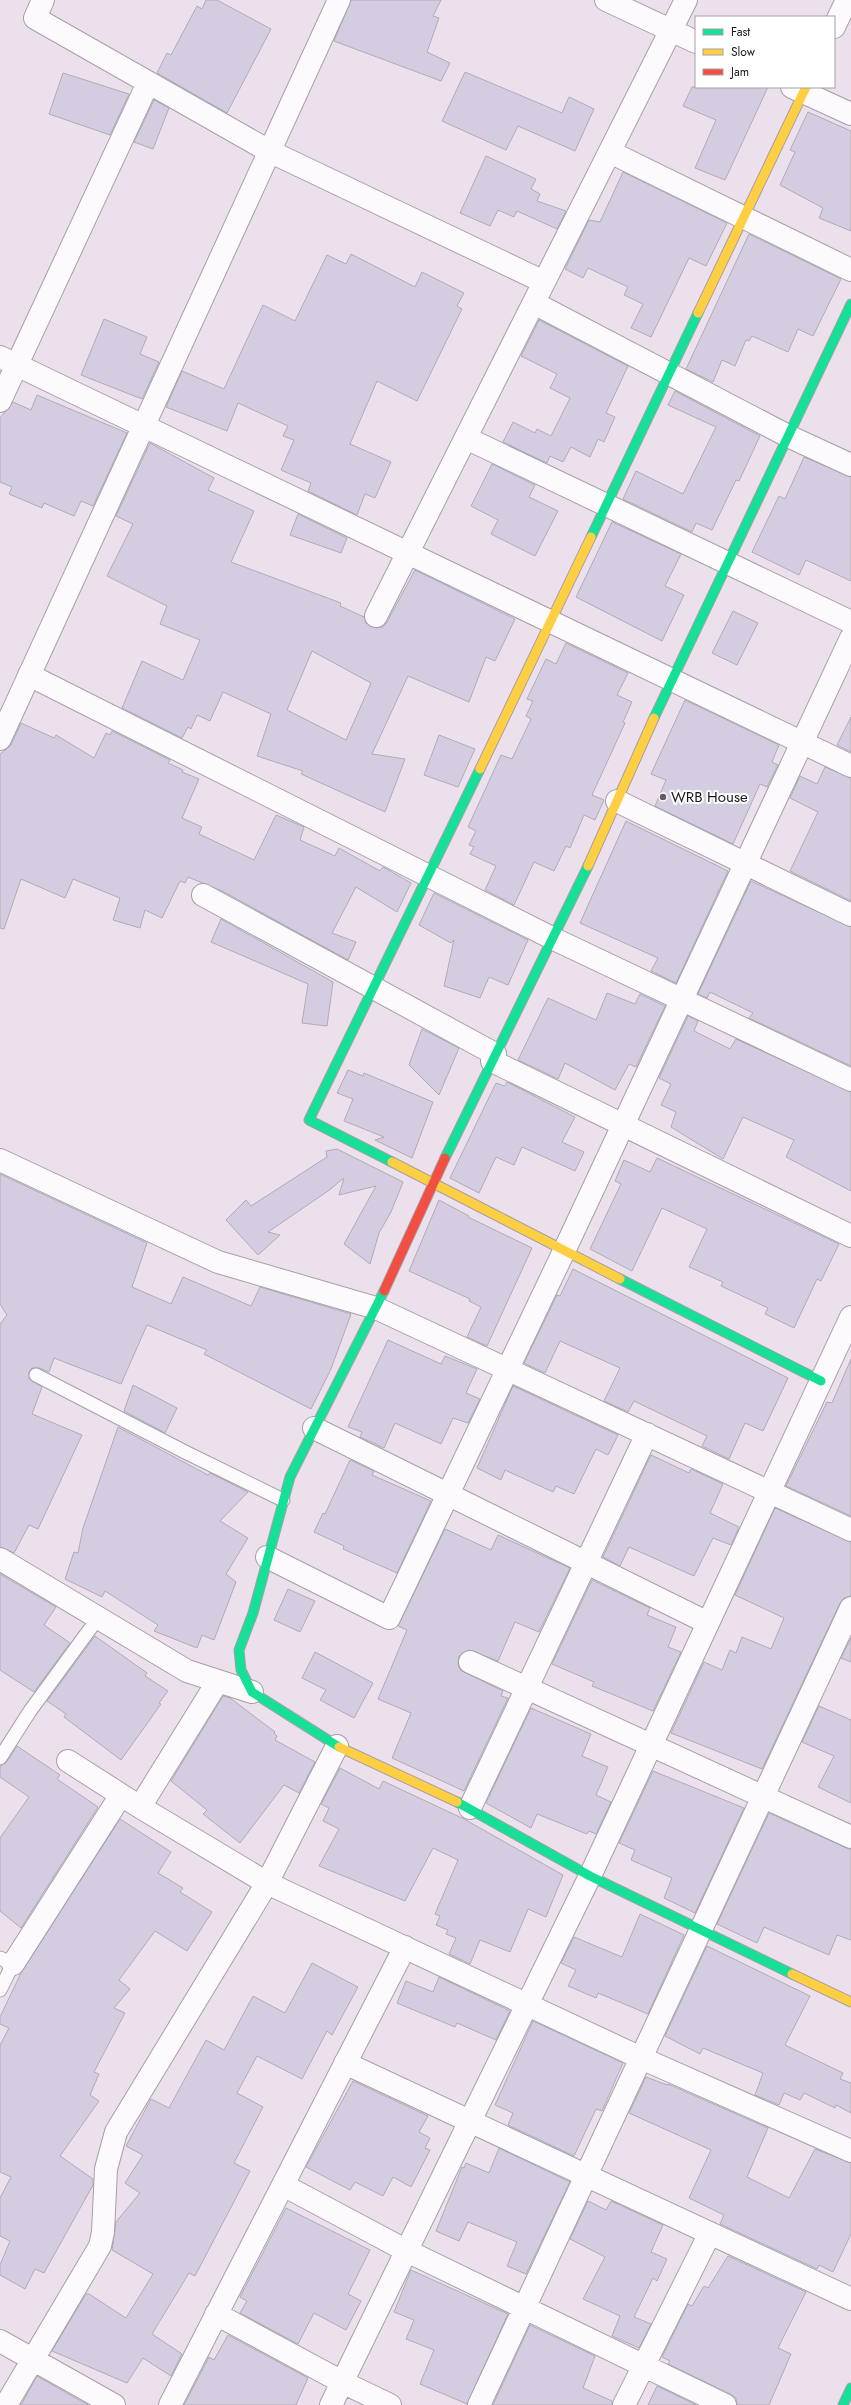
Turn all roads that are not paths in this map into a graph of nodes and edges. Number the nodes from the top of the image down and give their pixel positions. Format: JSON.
{"nodes":[{"id":1,"x":43,"y":0,"type":"edge"},
{"id":2,"x":339,"y":0,"type":"edge"},
{"id":3,"x":606,"y":0,"type":"edge"},
{"id":4,"x":686,"y":0,"type":"edge"},
{"id":5,"x":847,"y":0,"type":"edge"},
{"id":6,"x":835,"y":25,"type":"edge"},
{"id":7,"x":671,"y":30,"type":"junction"},
{"id":8,"x":695,"y":42,"type":"edge"},
{"id":9,"x":148,"y":82,"type":"junction"},
{"id":10,"x":800,"y":89,"type":"edge"},
{"id":11,"x":851,"y":114,"type":"edge"},
{"id":12,"x":270,"y":151,"type":"junction"},
{"id":13,"x":610,"y":152,"type":"junction"},
{"id":14,"x":744,"y":218,"type":"junction"},
{"id":15,"x":851,"y":270,"type":"edge"},
{"id":16,"x":544,"y":282,"type":"junction"},
{"id":17,"x":534,"y":303,"type":"junction"},
{"id":18,"x":851,"y":304,"type":"edge"},
{"id":19,"x":9,"y":361,"type":"edge"},
{"id":20,"x":669,"y":373,"type":"junction"},
{"id":21,"x":0,"y":401,"type":"edge"},
{"id":22,"x":143,"y":426,"type":"junction"},
{"id":23,"x":788,"y":436,"type":"junction"},
{"id":24,"x":466,"y":438,"type":"junction"},
{"id":25,"x":851,"y":465,"type":"edge"},
{"id":26,"x":606,"y":505,"type":"junction"},
{"id":27,"x":408,"y":553,"type":"junction"},
{"id":28,"x":727,"y":564,"type":"junction"},
{"id":29,"x":376,"y":616,"type":"dead end"},
{"id":30,"x":550,"y":622,"type":"junction"},
{"id":31,"x":851,"y":622,"type":"edge"},
{"id":32,"x":851,"y":638,"type":"edge"},
{"id":33,"x":29,"y":675,"type":"junction"},
{"id":34,"x":671,"y":680,"type":"junction"},
{"id":35,"x":0,"y":739,"type":"edge"},
{"id":36,"x":802,"y":743,"type":"junction"},
{"id":37,"x":851,"y":766,"type":"edge"},
{"id":38,"x":617,"y":801,"type":"junction"},
{"id":39,"x":745,"y":864,"type":"junction"},
{"id":40,"x":429,"y":876,"type":"junction"},
{"id":41,"x":203,"y":895,"type":"dead end"},
{"id":42,"x":851,"y":915,"type":"edge"},
{"id":43,"x":552,"y":938,"type":"junction"},
{"id":44,"x":375,"y":988,"type":"junction"},
{"id":45,"x":682,"y":999,"type":"junction"},
{"id":46,"x":494,"y":1057,"type":"junction"},
{"id":47,"x":851,"y":1080,"type":"edge"},
{"id":48,"x":623,"y":1125,"type":"junction"},
{"id":49,"x":0,"y":1160,"type":"edge"},
{"id":50,"x":432,"y":1183,"type":"junction"},
{"id":51,"x":851,"y":1236,"type":"edge"},
{"id":52,"x":565,"y":1249,"type":"junction"},
{"id":53,"x":376,"y":1308,"type":"junction"},
{"id":54,"x":851,"y":1317,"type":"edge"},
{"id":55,"x":508,"y":1370,"type":"junction"},
{"id":56,"x":36,"y":1375,"type":"dead end"},
{"id":57,"x":822,"y":1381,"type":"junction"},
{"id":58,"x":314,"y":1428,"type":"junction"},
{"id":59,"x":647,"y":1434,"type":"junction"},
{"id":60,"x":769,"y":1492,"type":"junction"},
{"id":61,"x":448,"y":1494,"type":"junction"},
{"id":62,"x":283,"y":1500,"type":"junction"},
{"id":63,"x":851,"y":1530,"type":"edge"},
{"id":64,"x":268,"y":1557,"type":"junction"},
{"id":65,"x":0,"y":1559,"type":"edge"},
{"id":66,"x":587,"y":1563,"type":"junction"},
{"id":67,"x":851,"y":1608,"type":"edge"},
{"id":68,"x":98,"y":1618,"type":"junction"},
{"id":69,"x":708,"y":1623,"type":"junction"},
{"id":70,"x":470,"y":1662,"type":"dead end"},
{"id":71,"x":218,"y":1681,"type":"junction"},
{"id":72,"x":528,"y":1688,"type":"junction"},
{"id":73,"x":252,"y":1692,"type":"junction"},
{"id":74,"x":337,"y":1746,"type":"junction"},
{"id":75,"x":651,"y":1746,"type":"junction"},
{"id":76,"x":0,"y":1758,"type":"edge"},
{"id":77,"x":68,"y":1761,"type":"dead end"},
{"id":78,"x":121,"y":1795,"type":"junction"},
{"id":79,"x":763,"y":1797,"type":"junction"},
{"id":80,"x":140,"y":1807,"type":"junction"},
{"id":81,"x":470,"y":1808,"type":"junction"},
{"id":82,"x":851,"y":1837,"type":"edge"},
{"id":83,"x":590,"y":1876,"type":"junction"},
{"id":84,"x":267,"y":1883,"type":"junction"},
{"id":85,"x":701,"y":1930,"type":"junction"},
{"id":86,"x":405,"y":1947,"type":"junction"},
{"id":87,"x":6,"y":1961,"type":"edge"},
{"id":88,"x":0,"y":1990,"type":"edge"},
{"id":89,"x":851,"y":2002,"type":"edge"},
{"id":90,"x":527,"y":2004,"type":"junction"},
{"id":91,"x":641,"y":2058,"type":"junction"},
{"id":92,"x":345,"y":2063,"type":"junction"},
{"id":93,"x":470,"y":2121,"type":"junction"},
{"id":94,"x":851,"y":2151,"type":"edge"},
{"id":95,"x":586,"y":2176,"type":"junction"},
{"id":96,"x":283,"y":2184,"type":"junction"},
{"id":97,"x":710,"y":2233,"type":"junction"},
{"id":98,"x":407,"y":2251,"type":"junction"},
{"id":99,"x":851,"y":2299,"type":"edge"},
{"id":100,"x":525,"y":2308,"type":"junction"},
{"id":101,"x":216,"y":2314,"type":"junction"},
{"id":102,"x":0,"y":2341,"type":"edge"},
{"id":103,"x":34,"y":2360,"type":"junction"},
{"id":104,"x":644,"y":2366,"type":"junction"},
{"id":105,"x":342,"y":2382,"type":"junction"},
{"id":106,"x":851,"y":2388,"type":"edge"},
{"id":107,"x":6,"y":2405,"type":"edge"},
{"id":108,"x":114,"y":2405,"type":"edge"},
{"id":109,"x":170,"y":2405,"type":"edge"},
{"id":110,"x":331,"y":2405,"type":"edge"},
{"id":111,"x":390,"y":2405,"type":"edge"},
{"id":112,"x":479,"y":2405,"type":"edge"},
{"id":113,"x":624,"y":2405,"type":"edge"},
{"id":114,"x":726,"y":2405,"type":"edge"},
{"id":115,"x":843,"y":2405,"type":"edge"}],
"edges":[{"from":1,"to":9,"type":"street"},
{"from":2,"to":12,"type":"street"},
{"from":3,"to":7,"type":"street"},
{"from":4,"to":7,"type":"street"},
{"from":5,"to":6,"type":"street"},
{"from":7,"to":8,"type":"street"},
{"from":7,"to":13,"type":"street"},
{"from":9,"to":12,"type":"street"},
{"from":9,"to":19,"type":"street"},
{"from":10,"to":11,"type":"street"},
{"from":10,"to":14,"type":"street"},
{"from":12,"to":16,"type":"street"},
{"from":12,"to":22,"type":"street"},
{"from":13,"to":14,"type":"street"},
{"from":13,"to":16,"type":"street"},
{"from":14,"to":15,"type":"street"},
{"from":14,"to":20,"type":"street"},
{"from":16,"to":17,"type":"street"},
{"from":17,"to":20,"type":"street"},
{"from":17,"to":24,"type":"street"},
{"from":18,"to":23,"type":"street"},
{"from":19,"to":21,"type":"street"},
{"from":19,"to":22,"type":"street"},
{"from":20,"to":23,"type":"street"},
{"from":20,"to":26,"type":"street"},
{"from":22,"to":27,"type":"street"},
{"from":22,"to":33,"type":"street"},
{"from":23,"to":25,"type":"street"},
{"from":23,"to":28,"type":"street"},
{"from":24,"to":26,"type":"street"},
{"from":24,"to":27,"type":"street"},
{"from":26,"to":28,"type":"street"},
{"from":26,"to":30,"type":"street"},
{"from":27,"to":29,"type":"street"},
{"from":27,"to":30,"type":"street"},
{"from":28,"to":31,"type":"street"},
{"from":28,"to":34,"type":"street"},
{"from":30,"to":34,"type":"street"},
{"from":30,"to":40,"type":"street"},
{"from":32,"to":36,"type":"street"},
{"from":33,"to":35,"type":"street"},
{"from":33,"to":40,"type":"street"},
{"from":34,"to":36,"type":"street"},
{"from":34,"to":38,"type":"street"},
{"from":36,"to":37,"type":"street"},
{"from":36,"to":39,"type":"street"},
{"from":38,"to":39,"type":"street"},
{"from":38,"to":43,"type":"street"},
{"from":39,"to":42,"type":"street"},
{"from":39,"to":45,"type":"street"},
{"from":40,"to":43,"type":"street"},
{"from":40,"to":44,"type":"street"},
{"from":41,"to":44,"type":"street"},
{"from":43,"to":45,"type":"street"},
{"from":43,"to":46,"type":"street"},
{"from":44,"to":46,"type":"street"},
{"from":44,"to":50,"type":"street"},
{"from":45,"to":47,"type":"street"},
{"from":45,"to":48,"type":"street"},
{"from":46,"to":48,"type":"street"},
{"from":46,"to":50,"type":"street"},
{"from":48,"to":51,"type":"street"},
{"from":48,"to":52,"type":"street"},
{"from":49,"to":53,"type":"street"},
{"from":50,"to":52,"type":"street"},
{"from":50,"to":53,"type":"street"},
{"from":52,"to":55,"type":"street"},
{"from":52,"to":57,"type":"street"},
{"from":53,"to":55,"type":"street"},
{"from":53,"to":58,"type":"street"},
{"from":54,"to":57,"type":"street"},
{"from":55,"to":59,"type":"street"},
{"from":55,"to":61,"type":"street"},
{"from":56,"to":62,"type":"lane"},
{"from":57,"to":60,"type":"street"},
{"from":58,"to":61,"type":"street"},
{"from":58,"to":62,"type":"street"},
{"from":59,"to":60,"type":"street"},
{"from":59,"to":66,"type":"street"},
{"from":60,"to":63,"type":"street"},
{"from":60,"to":69,"type":"street"},
{"from":61,"to":64,"type":"street"},
{"from":61,"to":66,"type":"street"},
{"from":62,"to":64,"type":"street"},
{"from":64,"to":73,"type":"street"},
{"from":65,"to":68,"type":"street"},
{"from":66,"to":69,"type":"street"},
{"from":66,"to":72,"type":"street"},
{"from":67,"to":79,"type":"street"},
{"from":68,"to":71,"type":"street"},
{"from":68,"to":76,"type":"lane"},
{"from":69,"to":75,"type":"street"},
{"from":70,"to":72,"type":"street"},
{"from":71,"to":73,"type":"street"},
{"from":71,"to":80,"type":"street"},
{"from":72,"to":75,"type":"street"},
{"from":72,"to":81,"type":"street"},
{"from":73,"to":74,"type":"street"},
{"from":74,"to":81,"type":"street"},
{"from":74,"to":84,"type":"street"},
{"from":75,"to":79,"type":"street"},
{"from":75,"to":83,"type":"street"},
{"from":77,"to":78,"type":"street"},
{"from":78,"to":80,"type":"street"},
{"from":78,"to":87,"type":"street"},
{"from":79,"to":82,"type":"street"},
{"from":79,"to":85,"type":"street"},
{"from":80,"to":84,"type":"street"},
{"from":81,"to":83,"type":"street"},
{"from":83,"to":85,"type":"street"},
{"from":83,"to":90,"type":"street"},
{"from":84,"to":86,"type":"street"},
{"from":84,"to":103,"type":"street"},
{"from":85,"to":89,"type":"street"},
{"from":85,"to":91,"type":"street"},
{"from":86,"to":90,"type":"street"},
{"from":86,"to":92,"type":"street"},
{"from":87,"to":88,"type":"lane"},
{"from":90,"to":91,"type":"street"},
{"from":90,"to":93,"type":"street"},
{"from":91,"to":94,"type":"street"},
{"from":91,"to":95,"type":"street"},
{"from":92,"to":93,"type":"street"},
{"from":92,"to":96,"type":"street"},
{"from":93,"to":95,"type":"street"},
{"from":93,"to":98,"type":"street"},
{"from":95,"to":97,"type":"street"},
{"from":95,"to":100,"type":"street"},
{"from":96,"to":98,"type":"street"},
{"from":96,"to":101,"type":"street"},
{"from":97,"to":99,"type":"street"},
{"from":97,"to":104,"type":"street"},
{"from":98,"to":100,"type":"street"},
{"from":98,"to":105,"type":"street"},
{"from":100,"to":104,"type":"street"},
{"from":100,"to":112,"type":"street"},
{"from":101,"to":105,"type":"street"},
{"from":101,"to":109,"type":"street"},
{"from":102,"to":103,"type":"street"},
{"from":103,"to":107,"type":"street"},
{"from":103,"to":108,"type":"street"},
{"from":104,"to":113,"type":"street"},
{"from":104,"to":114,"type":"street"},
{"from":105,"to":110,"type":"street"},
{"from":105,"to":111,"type":"street"},
{"from":106,"to":115,"type":"street"}]}
